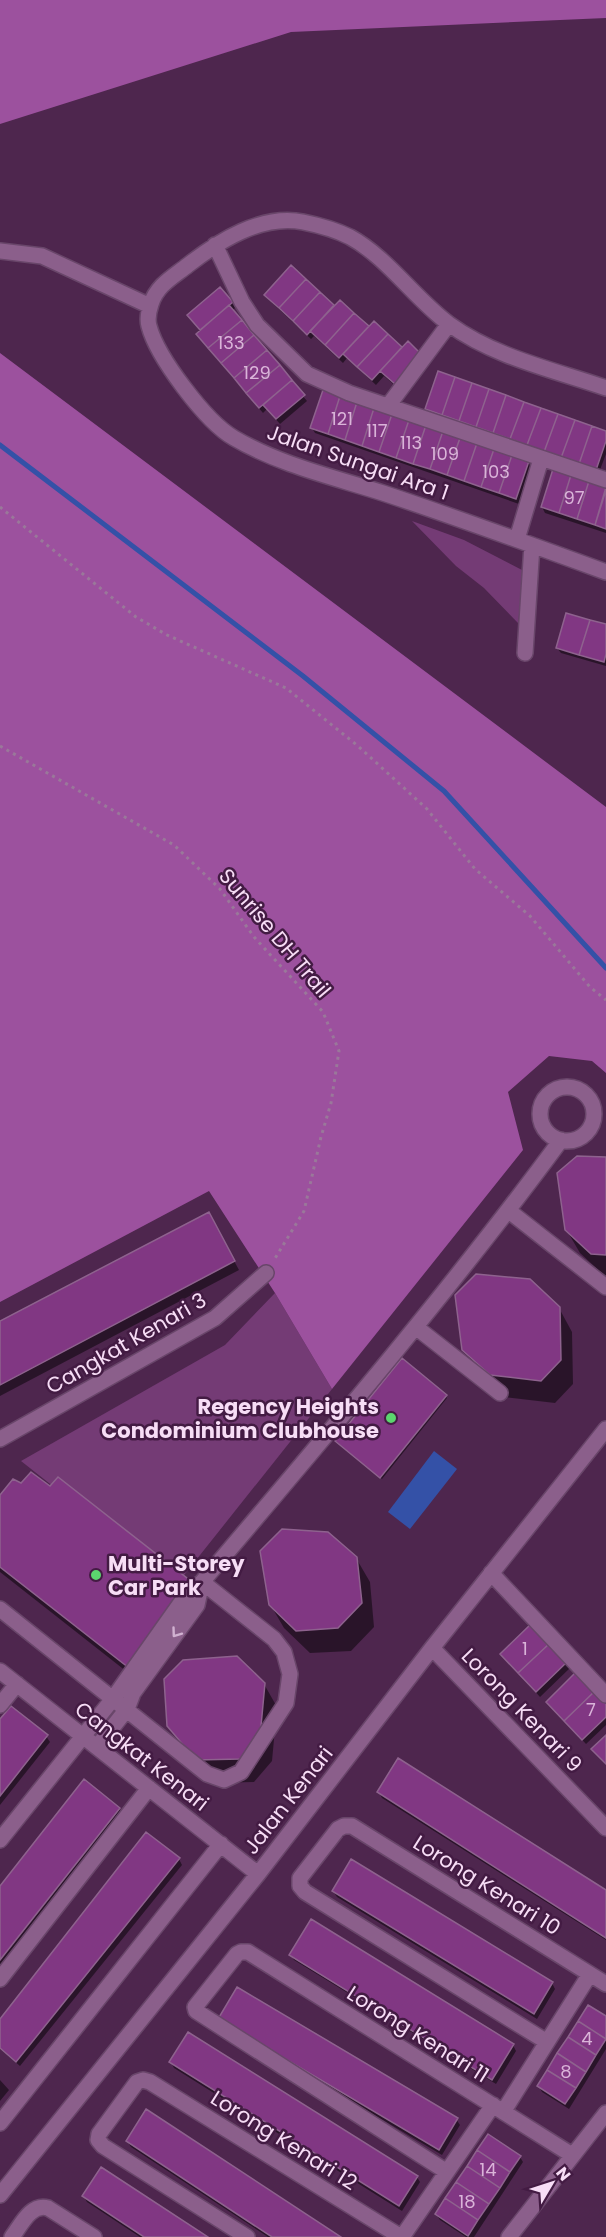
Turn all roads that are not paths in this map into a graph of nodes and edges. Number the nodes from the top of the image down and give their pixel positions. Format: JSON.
{"nodes":[{"id":1,"x":215,"y":245,"type":"junction"},
{"id":2,"x":0,"y":251,"type":"edge"},
{"id":3,"x":150,"y":306,"type":"junction"},
{"id":4,"x":449,"y":324,"type":"junction"},
{"id":5,"x":606,"y":388,"type":"edge"},
{"id":6,"x":388,"y":406,"type":"junction"},
{"id":7,"x":541,"y":459,"type":"junction"},
{"id":8,"x":606,"y":480,"type":"edge"},
{"id":9,"x":517,"y":539,"type":"junction"},
{"id":10,"x":532,"y":544,"type":"junction"},
{"id":11,"x":606,"y":572,"type":"edge"},
{"id":12,"x":525,"y":653,"type":"dead end"},
{"id":13,"x":593,"y":1108,"type":"junction"},
{"id":14,"x":606,"y":1121,"type":"edge"},
{"id":15,"x":561,"y":1140,"type":"junction"},
{"id":16,"x":509,"y":1211,"type":"junction"},
{"id":17,"x":266,"y":1273,"type":"road end"},
{"id":18,"x":606,"y":1287,"type":"edge"},
{"id":19,"x":417,"y":1328,"type":"junction"},
{"id":20,"x":500,"y":1393,"type":"dead end"},
{"id":21,"x":606,"y":1429,"type":"edge"},
{"id":22,"x":0,"y":1439,"type":"edge"},
{"id":23,"x":491,"y":1573,"type":"junction"},
{"id":24,"x":202,"y":1582,"type":"junction"},
{"id":25,"x":0,"y":1609,"type":"edge"},
{"id":26,"x":432,"y":1648,"type":"junction"},
{"id":27,"x":0,"y":1671,"type":"edge"},
{"id":28,"x":17,"y":1684,"type":"junction"},
{"id":29,"x":606,"y":1695,"type":"edge"},
{"id":30,"x":112,"y":1700,"type":"junction"},
{"id":31,"x":0,"y":1705,"type":"edge"},
{"id":32,"x":125,"y":1711,"type":"junction"},
{"id":33,"x":82,"y":1736,"type":"junction"},
{"id":34,"x":97,"y":1747,"type":"junction"},
{"id":35,"x":149,"y":1788,"type":"junction"},
{"id":36,"x":606,"y":1828,"type":"edge"},
{"id":37,"x":0,"y":1840,"type":"edge"},
{"id":38,"x":221,"y":1844,"type":"junction"},
{"id":39,"x":258,"y":1874,"type":"junction"},
{"id":40,"x":590,"y":1974,"type":"junction"},
{"id":41,"x":0,"y":1979,"type":"edge"},
{"id":42,"x":606,"y":1984,"type":"edge"},
{"id":43,"x":547,"y":2042,"type":"junction"},
{"id":44,"x":498,"y":2108,"type":"junction"},
{"id":45,"x":606,"y":2113,"type":"edge"},
{"id":46,"x":0,"y":2124,"type":"edge"},
{"id":47,"x":572,"y":2155,"type":"junction"},
{"id":48,"x":447,"y":2172,"type":"junction"},
{"id":49,"x":0,"y":2195,"type":"edge"},
{"id":50,"x":395,"y":2235,"type":"edge"},
{"id":51,"x":12,"y":2237,"type":"edge"},
{"id":52,"x":94,"y":2237,"type":"edge"},
{"id":53,"x":247,"y":2237,"type":"edge"},
{"id":54,"x":508,"y":2237,"type":"edge"}],
"edges":[{"from":1,"to":3,"type":"street"},
{"from":1,"to":4,"type":"street"},
{"from":1,"to":6,"type":"street"},
{"from":2,"to":3,"type":"street"},
{"from":3,"to":9,"type":"street","name":"Jalan Sungai Ara 1"},
{"from":4,"to":5,"type":"street"},
{"from":4,"to":6,"type":"street"},
{"from":6,"to":7,"type":"street"},
{"from":7,"to":8,"type":"street"},
{"from":7,"to":9,"type":"street"},
{"from":9,"to":10,"type":"street","name":"Jalan Sungai Ara 1"},
{"from":10,"to":11,"type":"street","name":"Jalan Sungai Ara 1"},
{"from":10,"to":12,"type":"street"},
{"from":13,"to":14,"type":"street"},
{"from":13,"to":15,"type":"street"},
{"from":13,"to":15,"type":"street"},
{"from":15,"to":16,"type":"street"},
{"from":16,"to":18,"type":"street"},
{"from":16,"to":19,"type":"street"},
{"from":17,"to":22,"type":"street","name":"Cangkat Kenari 3"},
{"from":19,"to":20,"type":"street"},
{"from":19,"to":24,"type":"street"},
{"from":21,"to":23,"type":"street","name":"Jalan Kenari"},
{"from":23,"to":26,"type":"street","name":"Jalan Kenari"},
{"from":23,"to":29,"type":"street"},
{"from":24,"to":30,"type":"street"},
{"from":24,"to":32,"type":"street","one_way":true},
{"from":24,"to":32,"type":"street"},
{"from":25,"to":30,"type":"street"},
{"from":26,"to":36,"type":"street","name":"Lorong Kenari 9"},
{"from":26,"to":39,"type":"street","name":"Jalan Kenari"},
{"from":27,"to":28,"type":"street","name":"Cangkat Kenari"},
{"from":28,"to":31,"type":"street"},
{"from":28,"to":33,"type":"street","name":"Cangkat Kenari"},
{"from":30,"to":32,"type":"street"},
{"from":30,"to":33,"type":"street"},
{"from":32,"to":34,"type":"street"},
{"from":33,"to":34,"type":"street","name":"Cangkat Kenari"},
{"from":33,"to":37,"type":"street"},
{"from":34,"to":35,"type":"street","name":"Cangkat Kenari"},
{"from":35,"to":38,"type":"street","name":"Cangkat Kenari"},
{"from":35,"to":41,"type":"street"},
{"from":38,"to":39,"type":"street","name":"Cangkat Kenari"},
{"from":38,"to":46,"type":"street"},
{"from":39,"to":49,"type":"street","name":"Jalan Kenari"},
{"from":40,"to":42,"type":"street","name":"Lorong Kenari 10"},
{"from":40,"to":43,"type":"street"},
{"from":40,"to":43,"type":"street","name":"Lorong Kenari 10"},
{"from":43,"to":44,"type":"street"},
{"from":44,"to":47,"type":"street","name":"Lorong Kenari 11"},
{"from":44,"to":48,"type":"street"},
{"from":44,"to":48,"type":"street","name":"Lorong Kenari 11"},
{"from":45,"to":47,"type":"street"},
{"from":47,"to":54,"type":"street"},
{"from":48,"to":50,"type":"street"},
{"from":50,"to":53,"type":"street","name":"Lorong Kenari 12"},
{"from":51,"to":52,"type":"street"}]}
